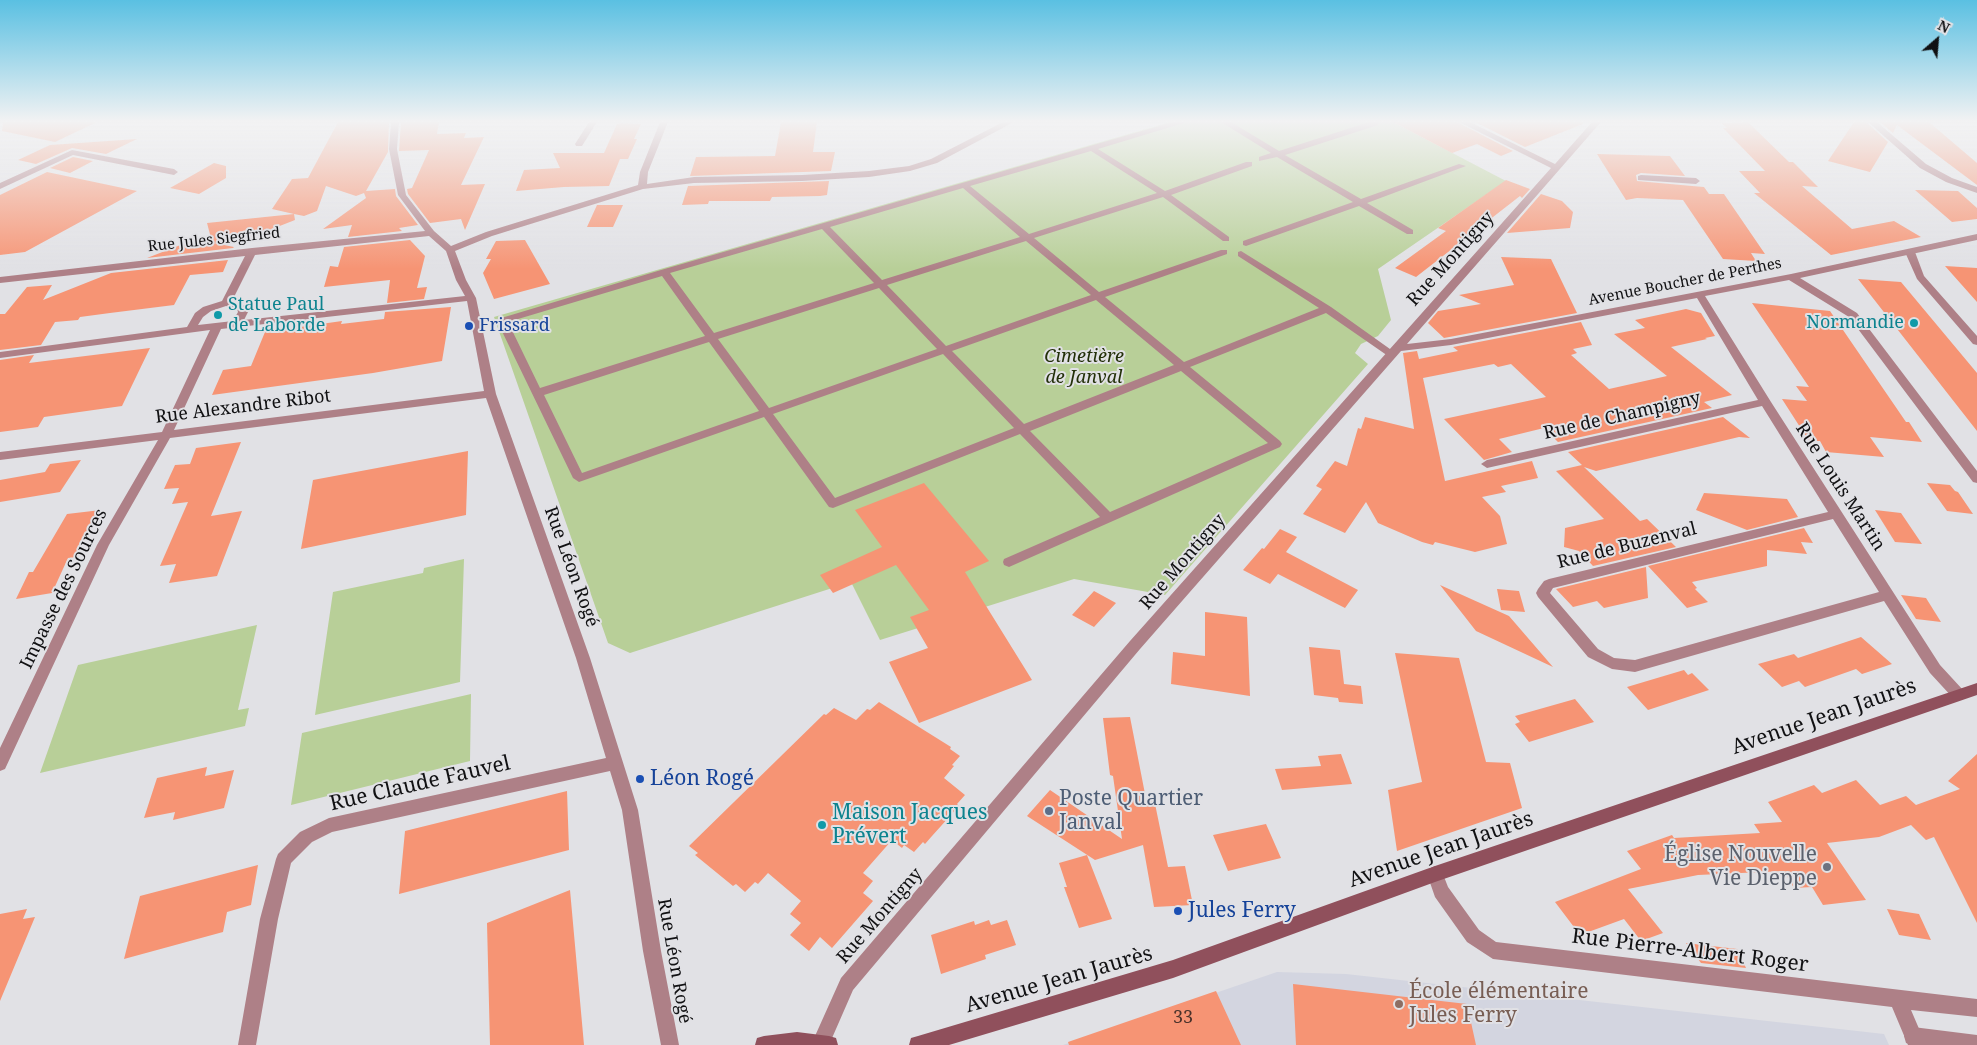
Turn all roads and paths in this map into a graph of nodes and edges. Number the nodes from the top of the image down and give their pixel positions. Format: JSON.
{"nodes":[{"id":1,"x":32,"y":171,"type":"edge"},
{"id":2,"x":168,"y":171,"type":"edge"},
{"id":3,"x":397,"y":171,"type":"edge"},
{"id":4,"x":644,"y":171,"type":"edge"},
{"id":5,"x":891,"y":171,"type":"edge"},
{"id":6,"x":1015,"y":171,"type":"edge"},
{"id":7,"x":1127,"y":171,"type":"edge"},
{"id":8,"x":1230,"y":171,"type":"edge"},
{"id":9,"x":1306,"y":171,"type":"edge"},
{"id":10,"x":1448,"y":171,"type":"edge"},
{"id":11,"x":1555,"y":171,"type":"edge"},
{"id":12,"x":1932,"y":171,"type":"edge"},
{"id":13,"x":174,"y":172,"type":"dead end"},
{"id":14,"x":1641,"y":178,"type":"dead end"},
{"id":15,"x":1696,"y":181,"type":"dead end"},
{"id":16,"x":0,"y":186,"type":"edge"},
{"id":17,"x":964,"y":186,"type":"junction"},
{"id":18,"x":642,"y":187,"type":"junction"},
{"id":19,"x":1977,"y":190,"type":"edge"},
{"id":20,"x":1164,"y":194,"type":"junction"},
{"id":21,"x":1359,"y":202,"type":"junction"},
{"id":22,"x":824,"y":226,"type":"junction"},
{"id":23,"x":431,"y":232,"type":"junction"},
{"id":24,"x":1410,"y":232,"type":"dead end"},
{"id":25,"x":1977,"y":237,"type":"edge"},
{"id":26,"x":1027,"y":238,"type":"junction"},
{"id":27,"x":1226,"y":239,"type":"junction"},
{"id":28,"x":1246,"y":243,"type":"junction"},
{"id":29,"x":450,"y":250,"type":"junction"},
{"id":30,"x":252,"y":251,"type":"junction"},
{"id":31,"x":1224,"y":252,"type":"junction"},
{"id":32,"x":1910,"y":252,"type":"junction"},
{"id":33,"x":1241,"y":254,"type":"junction"},
{"id":34,"x":664,"y":272,"type":"junction"},
{"id":35,"x":1791,"y":277,"type":"junction"},
{"id":36,"x":0,"y":280,"type":"edge"},
{"id":37,"x":880,"y":284,"type":"junction"},
{"id":38,"x":1699,"y":294,"type":"junction"},
{"id":39,"x":1098,"y":296,"type":"junction"},
{"id":40,"x":471,"y":298,"type":"junction"},
{"id":41,"x":226,"y":303,"type":"junction"},
{"id":42,"x":1326,"y":309,"type":"junction"},
{"id":43,"x":237,"y":323,"type":"junction"},
{"id":44,"x":217,"y":326,"type":"junction"},
{"id":45,"x":191,"y":329,"type":"junction"},
{"id":46,"x":712,"y":337,"type":"junction"},
{"id":47,"x":1977,"y":342,"type":"edge"},
{"id":48,"x":944,"y":350,"type":"junction"},
{"id":49,"x":1395,"y":351,"type":"junction"},
{"id":50,"x":0,"y":355,"type":"edge"},
{"id":51,"x":1182,"y":366,"type":"junction"},
{"id":52,"x":537,"y":393,"type":"junction"},
{"id":53,"x":490,"y":394,"type":"junction"},
{"id":54,"x":1765,"y":402,"type":"junction"},
{"id":55,"x":767,"y":412,"type":"junction"},
{"id":56,"x":1022,"y":429,"type":"junction"},
{"id":57,"x":167,"y":434,"type":"junction"},
{"id":58,"x":0,"y":456,"type":"edge"},
{"id":59,"x":1487,"y":464,"type":"dead end"},
{"id":60,"x":1977,"y":479,"type":"edge"},
{"id":61,"x":1837,"y":514,"type":"junction"},
{"id":62,"x":1108,"y":518,"type":"junction"},
{"id":63,"x":1009,"y":562,"type":"dead end"},
{"id":64,"x":1887,"y":594,"type":"junction"},
{"id":65,"x":1977,"y":689,"type":"edge"},
{"id":66,"x":1958,"y":694,"type":"junction"},
{"id":67,"x":615,"y":763,"type":"junction"},
{"id":68,"x":0,"y":764,"type":"edge"},
{"id":69,"x":1436,"y":874,"type":"junction"},
{"id":70,"x":1897,"y":998,"type":"junction"},
{"id":71,"x":1977,"y":1008,"type":"edge"},
{"id":72,"x":1916,"y":1040,"type":"edge"},
{"id":73,"x":825,"y":1044,"type":"edge"},
{"id":74,"x":1977,"y":1044,"type":"edge"},
{"id":75,"x":247,"y":1045,"type":"edge"},
{"id":76,"x":670,"y":1045,"type":"edge"},
{"id":77,"x":764,"y":1045,"type":"edge"},
{"id":78,"x":918,"y":1045,"type":"edge"}],
"edges":[{"from":1,"to":16,"type":"street"},
{"from":2,"to":13,"type":"street"},
{"from":3,"to":23,"type":"street","name":"Rue Léon Rogé"},
{"from":4,"to":18,"type":"street"},
{"from":5,"to":18,"type":"street"},
{"from":6,"to":17,"type":"street"},
{"from":7,"to":20,"type":"street"},
{"from":8,"to":20,"type":"street"},
{"from":9,"to":21,"type":"street"},
{"from":10,"to":21,"type":"street"},
{"from":11,"to":49,"type":"street","name":"Rue Montigny"},
{"from":12,"to":19,"type":"street"},
{"from":14,"to":15,"type":"street"},
{"from":17,"to":22,"type":"street"},
{"from":17,"to":26,"type":"street"},
{"from":18,"to":29,"type":"street"},
{"from":20,"to":26,"type":"street"},
{"from":20,"to":27,"type":"street"},
{"from":21,"to":24,"type":"street"},
{"from":21,"to":28,"type":"street"},
{"from":22,"to":34,"type":"street"},
{"from":22,"to":37,"type":"street"},
{"from":23,"to":29,"type":"street","name":"Rue Léon Rogé"},
{"from":23,"to":30,"type":"street","name":"Rue Jules Siegfried"},
{"from":25,"to":32,"type":"street","name":"Avenue Boucher de Perthes"},
{"from":26,"to":37,"type":"street"},
{"from":26,"to":39,"type":"street"},
{"from":27,"to":28,"type":"street"},
{"from":27,"to":31,"type":"street"},
{"from":28,"to":33,"type":"street"},
{"from":29,"to":40,"type":"street","name":"Rue Léon Rogé"},
{"from":30,"to":36,"type":"street","name":"Rue Jules Siegfried"},
{"from":30,"to":41,"type":"street"},
{"from":31,"to":33,"type":"street"},
{"from":31,"to":39,"type":"street"},
{"from":32,"to":35,"type":"street","name":"Avenue Boucher de Perthes"},
{"from":32,"to":47,"type":"street"},
{"from":33,"to":42,"type":"street"},
{"from":34,"to":46,"type":"street"},
{"from":34,"to":52,"type":"street"},
{"from":35,"to":38,"type":"street","name":"Avenue Boucher de Perthes"},
{"from":35,"to":60,"type":"street"},
{"from":37,"to":46,"type":"street"},
{"from":37,"to":48,"type":"street"},
{"from":38,"to":49,"type":"street","name":"Avenue Boucher de Perthes"},
{"from":38,"to":54,"type":"street","name":"Rue Louis Martin"},
{"from":39,"to":48,"type":"street"},
{"from":39,"to":51,"type":"street"},
{"from":40,"to":43,"type":"street"},
{"from":40,"to":53,"type":"street","name":"Rue Léon Rogé"},
{"from":41,"to":43,"type":"street"},
{"from":41,"to":45,"type":"street"},
{"from":42,"to":49,"type":"street"},
{"from":42,"to":51,"type":"street"},
{"from":43,"to":44,"type":"street"},
{"from":44,"to":45,"type":"street"},
{"from":44,"to":57,"type":"street","name":"Impasse des Sources"},
{"from":45,"to":50,"type":"street"},
{"from":46,"to":52,"type":"street"},
{"from":46,"to":55,"type":"street"},
{"from":48,"to":55,"type":"street"},
{"from":48,"to":56,"type":"street"},
{"from":49,"to":73,"type":"street","name":"Rue Montigny"},
{"from":51,"to":56,"type":"street"},
{"from":51,"to":62,"type":"street"},
{"from":52,"to":55,"type":"street"},
{"from":53,"to":57,"type":"street","name":"Rue Alexandre Ribot"},
{"from":53,"to":67,"type":"street","name":"Rue Léon Rogé"},
{"from":54,"to":59,"type":"street","name":"Rue de Champigny"},
{"from":54,"to":61,"type":"street","name":"Rue Louis Martin"},
{"from":55,"to":56,"type":"street"},
{"from":56,"to":62,"type":"street"},
{"from":57,"to":58,"type":"street","name":"Rue Alexandre Ribot"},
{"from":57,"to":68,"type":"street","name":"Impasse des Sources"},
{"from":61,"to":64,"type":"street","name":"Rue Louis Martin"},
{"from":61,"to":64,"type":"street","name":"Rue de Buzenval"},
{"from":62,"to":63,"type":"street"},
{"from":64,"to":66,"type":"street","name":"Rue Louis Martin"},
{"from":65,"to":66,"type":"street","name":"Avenue Jean Jaurès"},
{"from":66,"to":69,"type":"street","name":"Avenue Jean Jaurès"},
{"from":67,"to":75,"type":"street","name":"Rue Claude Fauvel"},
{"from":67,"to":76,"type":"street","name":"Rue Léon Rogé"},
{"from":69,"to":70,"type":"street","name":"Rue Pierre-Albert Roger"},
{"from":69,"to":78,"type":"street","name":"Avenue Jean Jaurès"},
{"from":70,"to":71,"type":"street","name":"Rue Pierre-Albert Roger"},
{"from":70,"to":72,"type":"street"},
{"from":72,"to":74,"type":"street"},
{"from":73,"to":77,"type":"street"}]}
